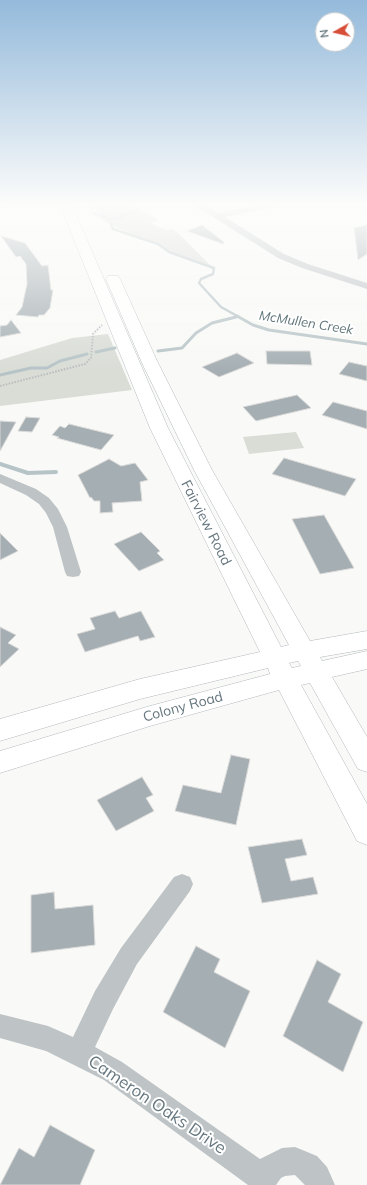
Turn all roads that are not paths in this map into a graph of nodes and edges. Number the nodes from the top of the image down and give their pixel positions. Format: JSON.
{"nodes":[{"id":1,"x":89,"y":260,"type":"edge"},
{"id":2,"x":109,"y":260,"type":"edge"},
{"id":3,"x":291,"y":260,"type":"edge"},
{"id":4,"x":362,"y":276,"type":"dead end"},
{"id":5,"x":352,"y":282,"type":"junction"},
{"id":6,"x":367,"y":286,"type":"edge"},
{"id":7,"x":0,"y":478,"type":"edge"},
{"id":8,"x":73,"y":572,"type":"dead end"},
{"id":9,"x":367,"y":640,"type":"edge"},
{"id":10,"x":303,"y":650,"type":"junction"},
{"id":11,"x":274,"y":657,"type":"junction"},
{"id":12,"x":367,"y":660,"type":"edge"},
{"id":13,"x":316,"y":672,"type":"junction"},
{"id":14,"x":285,"y":679,"type":"junction"},
{"id":15,"x":0,"y":730,"type":"edge"},
{"id":16,"x":367,"y":761,"type":"edge"},
{"id":17,"x":0,"y":762,"type":"edge"},
{"id":18,"x":367,"y":832,"type":"edge"},
{"id":19,"x":182,"y":884,"type":"dead end"},
{"id":20,"x":0,"y":1026,"type":"edge"},
{"id":21,"x":79,"y":1052,"type":"junction"},
{"id":22,"x":263,"y":1182,"type":"edge"},
{"id":23,"x":321,"y":1185,"type":"edge"}],
"edges":[{"from":1,"to":11,"type":"main road","name":"Fairview Road"},
{"from":2,"to":10,"type":"main road","name":"Fairview Road"},
{"from":3,"to":5,"type":"street"},
{"from":4,"to":5,"type":"street"},
{"from":5,"to":6,"type":"street"},
{"from":7,"to":8,"type":"street"},
{"from":9,"to":10,"type":"main road","name":"Colony Road"},
{"from":10,"to":11,"type":"main road","name":"Colony Road"},
{"from":10,"to":13,"type":"main road","name":"Fairview Road"},
{"from":11,"to":14,"type":"main road","name":"Fairview Road"},
{"from":11,"to":15,"type":"main road","name":"Colony Road"},
{"from":12,"to":13,"type":"main road","name":"Colony Road"},
{"from":13,"to":14,"type":"main road","name":"Colony Road"},
{"from":13,"to":16,"type":"main road","name":"Fairview Road"},
{"from":14,"to":17,"type":"main road","name":"Colony Road"},
{"from":14,"to":18,"type":"main road","name":"Fairview Road"},
{"from":19,"to":21,"type":"street"},
{"from":20,"to":21,"type":"street","name":"Cameron Oaks Drive"},
{"from":21,"to":22,"type":"street","name":"Cameron Oaks Drive"},
{"from":22,"to":23,"type":"street"}]}
